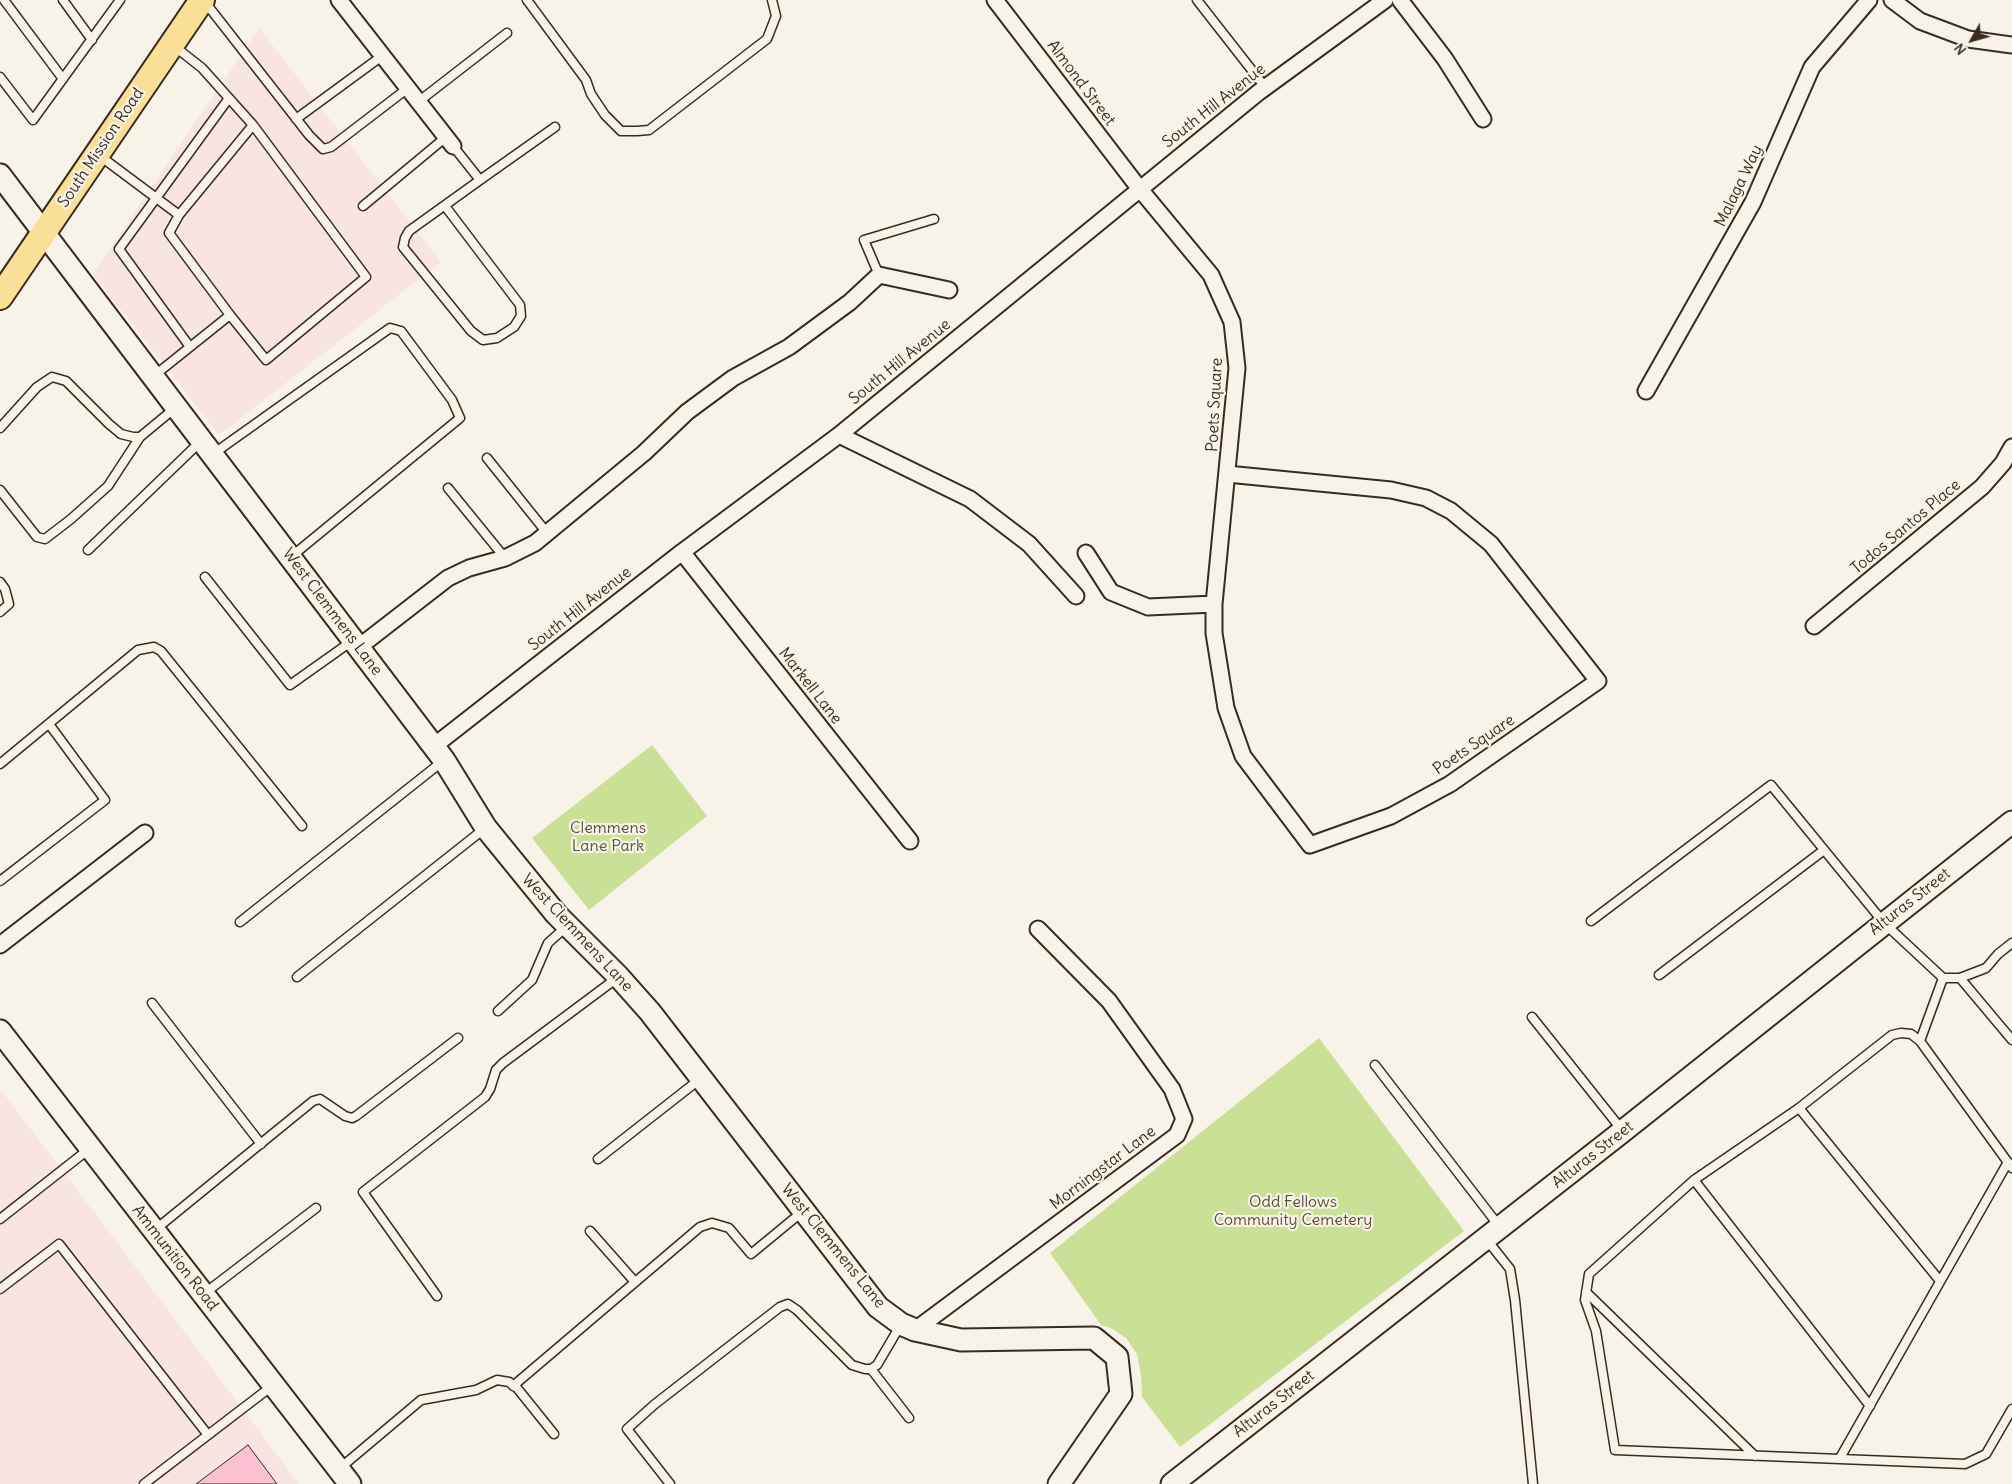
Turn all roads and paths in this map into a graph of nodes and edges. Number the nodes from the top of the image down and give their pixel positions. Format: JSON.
{"nodes":[{"id":1,"x":4,"y":0,"type":"edge"},
{"id":2,"x":63,"y":0,"type":"edge"},
{"id":3,"x":120,"y":0,"type":"edge"},
{"id":4,"x":202,"y":0,"type":"edge"},
{"id":5,"x":339,"y":0,"type":"edge"},
{"id":6,"x":527,"y":0,"type":"edge"},
{"id":7,"x":772,"y":0,"type":"edge"},
{"id":8,"x":994,"y":0,"type":"edge"},
{"id":9,"x":1197,"y":0,"type":"edge"},
{"id":10,"x":1385,"y":0,"type":"edge"},
{"id":11,"x":1400,"y":0,"type":"edge"},
{"id":12,"x":1869,"y":0,"type":"edge"},
{"id":13,"x":1892,"y":0,"type":"edge"},
{"id":14,"x":507,"y":33,"type":"dead end"},
{"id":15,"x":92,"y":40,"type":"junction"},
{"id":16,"x":172,"y":44,"type":"junction"},
{"id":17,"x":2012,"y":45,"type":"edge"},
{"id":18,"x":382,"y":56,"type":"junction"},
{"id":19,"x":0,"y":77,"type":"edge"},
{"id":20,"x":63,"y":79,"type":"junction"},
{"id":21,"x":408,"y":88,"type":"junction"},
{"id":22,"x":1264,"y":88,"type":"junction"},
{"id":23,"x":229,"y":98,"type":"junction"},
{"id":24,"x":418,"y":102,"type":"junction"},
{"id":25,"x":296,"y":119,"type":"junction"},
{"id":26,"x":1483,"y":119,"type":"dead end"},
{"id":27,"x":253,"y":125,"type":"junction"},
{"id":28,"x":555,"y":127,"type":"dead end"},
{"id":29,"x":449,"y":142,"type":"junction"},
{"id":30,"x":97,"y":154,"type":"junction"},
{"id":31,"x":0,"y":175,"type":"edge"},
{"id":32,"x":480,"y":180,"type":"junction"},
{"id":33,"x":1139,"y":188,"type":"junction"},
{"id":34,"x":156,"y":197,"type":"junction"},
{"id":35,"x":363,"y":206,"type":"dead end"},
{"id":36,"x":445,"y":206,"type":"junction"},
{"id":37,"x":179,"y":215,"type":"junction"},
{"id":38,"x":934,"y":219,"type":"dead end"},
{"id":39,"x":44,"y":232,"type":"junction"},
{"id":40,"x":879,"y":275,"type":"junction"},
{"id":41,"x":949,"y":290,"type":"dead end"},
{"id":42,"x":0,"y":297,"type":"edge"},
{"id":43,"x":230,"y":315,"type":"junction"},
{"id":44,"x":190,"y":347,"type":"junction"},
{"id":45,"x":153,"y":376,"type":"junction"},
{"id":46,"x":1646,"y":391,"type":"dead end"},
{"id":47,"x":176,"y":407,"type":"junction"},
{"id":48,"x":0,"y":428,"type":"edge"},
{"id":49,"x":839,"y":434,"type":"junction"},
{"id":50,"x":140,"y":437,"type":"junction"},
{"id":51,"x":2012,"y":446,"type":"edge"},
{"id":52,"x":207,"y":447,"type":"junction"},
{"id":53,"x":487,"y":458,"type":"dead end"},
{"id":54,"x":1228,"y":474,"type":"junction"},
{"id":55,"x":448,"y":488,"type":"dead end"},
{"id":56,"x":0,"y":490,"type":"edge"},
{"id":57,"x":546,"y":533,"type":"junction"},
{"id":58,"x":88,"y":550,"type":"dead end"},
{"id":59,"x":682,"y":552,"type":"junction"},
{"id":60,"x":1086,"y":553,"type":"dead end"},
{"id":61,"x":290,"y":557,"type":"junction"},
{"id":62,"x":505,"y":558,"type":"junction"},
{"id":63,"x":205,"y":577,"type":"dead end"},
{"id":64,"x":0,"y":582,"type":"edge"},
{"id":65,"x":1076,"y":596,"type":"dead end"},
{"id":66,"x":1214,"y":604,"type":"junction"},
{"id":67,"x":0,"y":612,"type":"edge"},
{"id":68,"x":1814,"y":626,"type":"dead end"},
{"id":69,"x":356,"y":643,"type":"junction"},
{"id":70,"x":49,"y":724,"type":"junction"},
{"id":71,"x":439,"y":753,"type":"junction"},
{"id":72,"x":0,"y":764,"type":"edge"},
{"id":73,"x":2012,"y":822,"type":"edge"},
{"id":74,"x":302,"y":826,"type":"dead end"},
{"id":75,"x":486,"y":828,"type":"junction"},
{"id":76,"x":145,"y":832,"type":"dead end"},
{"id":77,"x":910,"y":841,"type":"dead end"},
{"id":78,"x":1824,"y":850,"type":"junction"},
{"id":79,"x":0,"y":880,"type":"edge"},
{"id":80,"x":1591,"y":921,"type":"dead end"},
{"id":81,"x":240,"y":922,"type":"dead end"},
{"id":82,"x":1884,"y":923,"type":"junction"},
{"id":83,"x":567,"y":926,"type":"junction"},
{"id":84,"x":1038,"y":929,"type":"dead end"},
{"id":85,"x":2012,"y":943,"type":"edge"},
{"id":86,"x":0,"y":945,"type":"edge"},
{"id":87,"x":1658,"y":975,"type":"dead end"},
{"id":88,"x":618,"y":976,"type":"junction"},
{"id":89,"x":297,"y":977,"type":"dead end"},
{"id":90,"x":1943,"y":978,"type":"junction"},
{"id":91,"x":1960,"y":978,"type":"junction"},
{"id":92,"x":152,"y":1003,"type":"dead end"},
{"id":93,"x":498,"y":1011,"type":"dead end"},
{"id":94,"x":1532,"y":1017,"type":"dead end"},
{"id":95,"x":0,"y":1031,"type":"edge"},
{"id":96,"x":458,"y":1038,"type":"dead end"},
{"id":97,"x":2012,"y":1040,"type":"edge"},
{"id":98,"x":1920,"y":1041,"type":"junction"},
{"id":99,"x":1375,"y":1065,"type":"dead end"},
{"id":100,"x":701,"y":1078,"type":"junction"},
{"id":101,"x":1799,"y":1108,"type":"junction"},
{"id":102,"x":1623,"y":1131,"type":"junction"},
{"id":103,"x":261,"y":1144,"type":"junction"},
{"id":104,"x":91,"y":1148,"type":"junction"},
{"id":105,"x":598,"y":1159,"type":"dead end"},
{"id":106,"x":2010,"y":1165,"type":"edge"},
{"id":107,"x":1694,"y":1180,"type":"junction"},
{"id":108,"x":316,"y":1208,"type":"dead end"},
{"id":109,"x":803,"y":1210,"type":"junction"},
{"id":110,"x":0,"y":1219,"type":"edge"},
{"id":111,"x":154,"y":1230,"type":"junction"},
{"id":112,"x":590,"y":1231,"type":"dead end"},
{"id":113,"x":1493,"y":1233,"type":"junction"},
{"id":114,"x":1940,"y":1281,"type":"junction"},
{"id":115,"x":635,"y":1282,"type":"junction"},
{"id":116,"x":0,"y":1289,"type":"edge"},
{"id":117,"x":1586,"y":1292,"type":"junction"},
{"id":118,"x":204,"y":1294,"type":"junction"},
{"id":119,"x":437,"y":1296,"type":"dead end"},
{"id":120,"x":908,"y":1327,"type":"junction"},
{"id":121,"x":872,"y":1369,"type":"junction"},
{"id":122,"x":274,"y":1385,"type":"junction"},
{"id":123,"x":513,"y":1386,"type":"junction"},
{"id":124,"x":1870,"y":1406,"type":"junction"},
{"id":125,"x":2012,"y":1409,"type":"edge"},
{"id":126,"x":909,"y":1418,"type":"dead end"},
{"id":127,"x":554,"y":1434,"type":"dead end"},
{"id":128,"x":208,"y":1435,"type":"junction"},
{"id":129,"x":1755,"y":1456,"type":"junction"},
{"id":130,"x":1840,"y":1458,"type":"junction"},
{"id":131,"x":345,"y":1477,"type":"edge"},
{"id":132,"x":144,"y":1484,"type":"edge"},
{"id":133,"x":670,"y":1484,"type":"edge"},
{"id":134,"x":1058,"y":1484,"type":"edge"},
{"id":135,"x":1172,"y":1484,"type":"edge"},
{"id":136,"x":1533,"y":1484,"type":"edge"}],
"edges":[{"from":1,"to":20,"type":"lane"},
{"from":2,"to":15,"type":"lane"},
{"from":3,"to":15,"type":"lane"},
{"from":4,"to":16,"type":"main road","name":"South Mission Road"},
{"from":4,"to":25,"type":"lane"},
{"from":5,"to":18,"type":"street"},
{"from":6,"to":7,"type":"lane"},
{"from":8,"to":33,"type":"street","name":"Almond Street"},
{"from":9,"to":22,"type":"lane"},
{"from":10,"to":22,"type":"street","name":"South Hill Avenue"},
{"from":11,"to":26,"type":"street"},
{"from":12,"to":46,"type":"street","name":"Malaga Way"},
{"from":13,"to":17,"type":"street"},
{"from":14,"to":24,"type":"lane"},
{"from":15,"to":20,"type":"lane"},
{"from":16,"to":23,"type":"lane"},
{"from":16,"to":30,"type":"main road","name":"South Mission Road"},
{"from":18,"to":21,"type":"street"},
{"from":18,"to":25,"type":"lane"},
{"from":19,"to":20,"type":"lane"},
{"from":21,"to":24,"type":"street"},
{"from":21,"to":25,"type":"lane"},
{"from":22,"to":33,"type":"street","name":"South Hill Avenue"},
{"from":23,"to":27,"type":"lane"},
{"from":23,"to":34,"type":"lane"},
{"from":24,"to":29,"type":"street"},
{"from":27,"to":37,"type":"lane"},
{"from":27,"to":43,"type":"lane"},
{"from":28,"to":32,"type":"lane"},
{"from":29,"to":32,"type":"lane"},
{"from":29,"to":35,"type":"lane"},
{"from":30,"to":34,"type":"lane"},
{"from":30,"to":39,"type":"main road","name":"South Mission Road"},
{"from":31,"to":39,"type":"street","name":"West Clemmens Lane"},
{"from":32,"to":36,"type":"lane"},
{"from":33,"to":49,"type":"street","name":"South Hill Avenue"},
{"from":33,"to":54,"type":"street","name":"Poets Square"},
{"from":34,"to":37,"type":"lane"},
{"from":34,"to":44,"type":"lane"},
{"from":36,"to":36,"type":"lane"},
{"from":37,"to":43,"type":"lane"},
{"from":38,"to":40,"type":"lane"},
{"from":39,"to":42,"type":"main road","name":"South Mission Road"},
{"from":39,"to":45,"type":"street","name":"West Clemmens Lane"},
{"from":40,"to":41,"type":"street"},
{"from":40,"to":57,"type":"street"},
{"from":43,"to":44,"type":"lane"},
{"from":44,"to":45,"type":"lane"},
{"from":45,"to":47,"type":"street","name":"West Clemmens Lane"},
{"from":47,"to":50,"type":"lane"},
{"from":47,"to":52,"type":"street","name":"West Clemmens Lane"},
{"from":48,"to":50,"type":"lane"},
{"from":49,"to":59,"type":"street","name":"South Hill Avenue"},
{"from":49,"to":65,"type":"street"},
{"from":50,"to":56,"type":"lane"},
{"from":51,"to":68,"type":"street","name":"Todos Santos Place"},
{"from":52,"to":58,"type":"lane"},
{"from":52,"to":61,"type":"street","name":"West Clemmens Lane"},
{"from":52,"to":61,"type":"lane"},
{"from":53,"to":57,"type":"lane"},
{"from":54,"to":66,"type":"street","name":"Poets Square"},
{"from":54,"to":66,"type":"street","name":"Poets Square"},
{"from":55,"to":62,"type":"lane"},
{"from":57,"to":62,"type":"street"},
{"from":59,"to":71,"type":"street","name":"South Hill Avenue"},
{"from":59,"to":77,"type":"street","name":"Markell Lane"},
{"from":60,"to":66,"type":"street"},
{"from":61,"to":69,"type":"street","name":"West Clemmens Lane"},
{"from":62,"to":69,"type":"street"},
{"from":63,"to":69,"type":"lane"},
{"from":64,"to":67,"type":"lane"},
{"from":69,"to":71,"type":"street","name":"West Clemmens Lane"},
{"from":70,"to":72,"type":"lane"},
{"from":70,"to":74,"type":"lane"},
{"from":70,"to":79,"type":"lane"},
{"from":71,"to":75,"type":"street","name":"West Clemmens Lane"},
{"from":71,"to":81,"type":"lane"},
{"from":73,"to":82,"type":"street","name":"Alturas Street"},
{"from":75,"to":83,"type":"street","name":"West Clemmens Lane"},
{"from":75,"to":89,"type":"lane"},
{"from":76,"to":86,"type":"street"},
{"from":78,"to":80,"type":"lane"},
{"from":78,"to":82,"type":"lane"},
{"from":78,"to":87,"type":"lane"},
{"from":82,"to":90,"type":"lane"},
{"from":82,"to":102,"type":"street","name":"Alturas Street"},
{"from":83,"to":88,"type":"street","name":"West Clemmens Lane"},
{"from":83,"to":93,"type":"lane"},
{"from":84,"to":120,"type":"street","name":"Morningstar Lane"},
{"from":85,"to":91,"type":"lane"},
{"from":88,"to":100,"type":"street","name":"West Clemmens Lane"},
{"from":88,"to":119,"type":"lane"},
{"from":90,"to":91,"type":"lane"},
{"from":90,"to":98,"type":"lane"},
{"from":91,"to":97,"type":"lane"},
{"from":92,"to":103,"type":"lane"},
{"from":94,"to":102,"type":"lane"},
{"from":95,"to":104,"type":"street","name":"Ammunition Road"},
{"from":96,"to":103,"type":"lane"},
{"from":98,"to":101,"type":"lane"},
{"from":98,"to":106,"type":"lane"},
{"from":99,"to":113,"type":"lane"},
{"from":100,"to":105,"type":"lane"},
{"from":100,"to":109,"type":"street","name":"West Clemmens Lane"},
{"from":101,"to":107,"type":"lane"},
{"from":101,"to":114,"type":"lane"},
{"from":102,"to":113,"type":"street","name":"Alturas Street"},
{"from":103,"to":111,"type":"lane"},
{"from":104,"to":110,"type":"lane"},
{"from":104,"to":111,"type":"street","name":"Ammunition Road"},
{"from":106,"to":114,"type":"lane"},
{"from":107,"to":117,"type":"lane"},
{"from":107,"to":124,"type":"lane"},
{"from":108,"to":118,"type":"lane"},
{"from":109,"to":115,"type":"lane"},
{"from":109,"to":120,"type":"street","name":"West Clemmens Lane"},
{"from":111,"to":118,"type":"street","name":"Ammunition Road"},
{"from":112,"to":115,"type":"lane"},
{"from":113,"to":135,"type":"street","name":"Alturas Street"},
{"from":113,"to":136,"type":"lane"},
{"from":114,"to":124,"type":"lane"},
{"from":115,"to":123,"type":"lane"},
{"from":116,"to":128,"type":"lane"},
{"from":117,"to":129,"type":"lane"},
{"from":117,"to":129,"type":"lane"},
{"from":118,"to":122,"type":"street","name":"Ammunition Road"},
{"from":120,"to":121,"type":"lane"},
{"from":120,"to":134,"type":"street","name":"West Clemmens Lane"},
{"from":121,"to":126,"type":"lane"},
{"from":121,"to":133,"type":"lane"},
{"from":122,"to":128,"type":"lane"},
{"from":122,"to":131,"type":"street","name":"Ammunition Road"},
{"from":123,"to":127,"type":"lane"},
{"from":123,"to":131,"type":"lane"},
{"from":124,"to":130,"type":"lane"},
{"from":125,"to":130,"type":"lane"},
{"from":128,"to":132,"type":"lane"},
{"from":129,"to":130,"type":"lane"}]}
